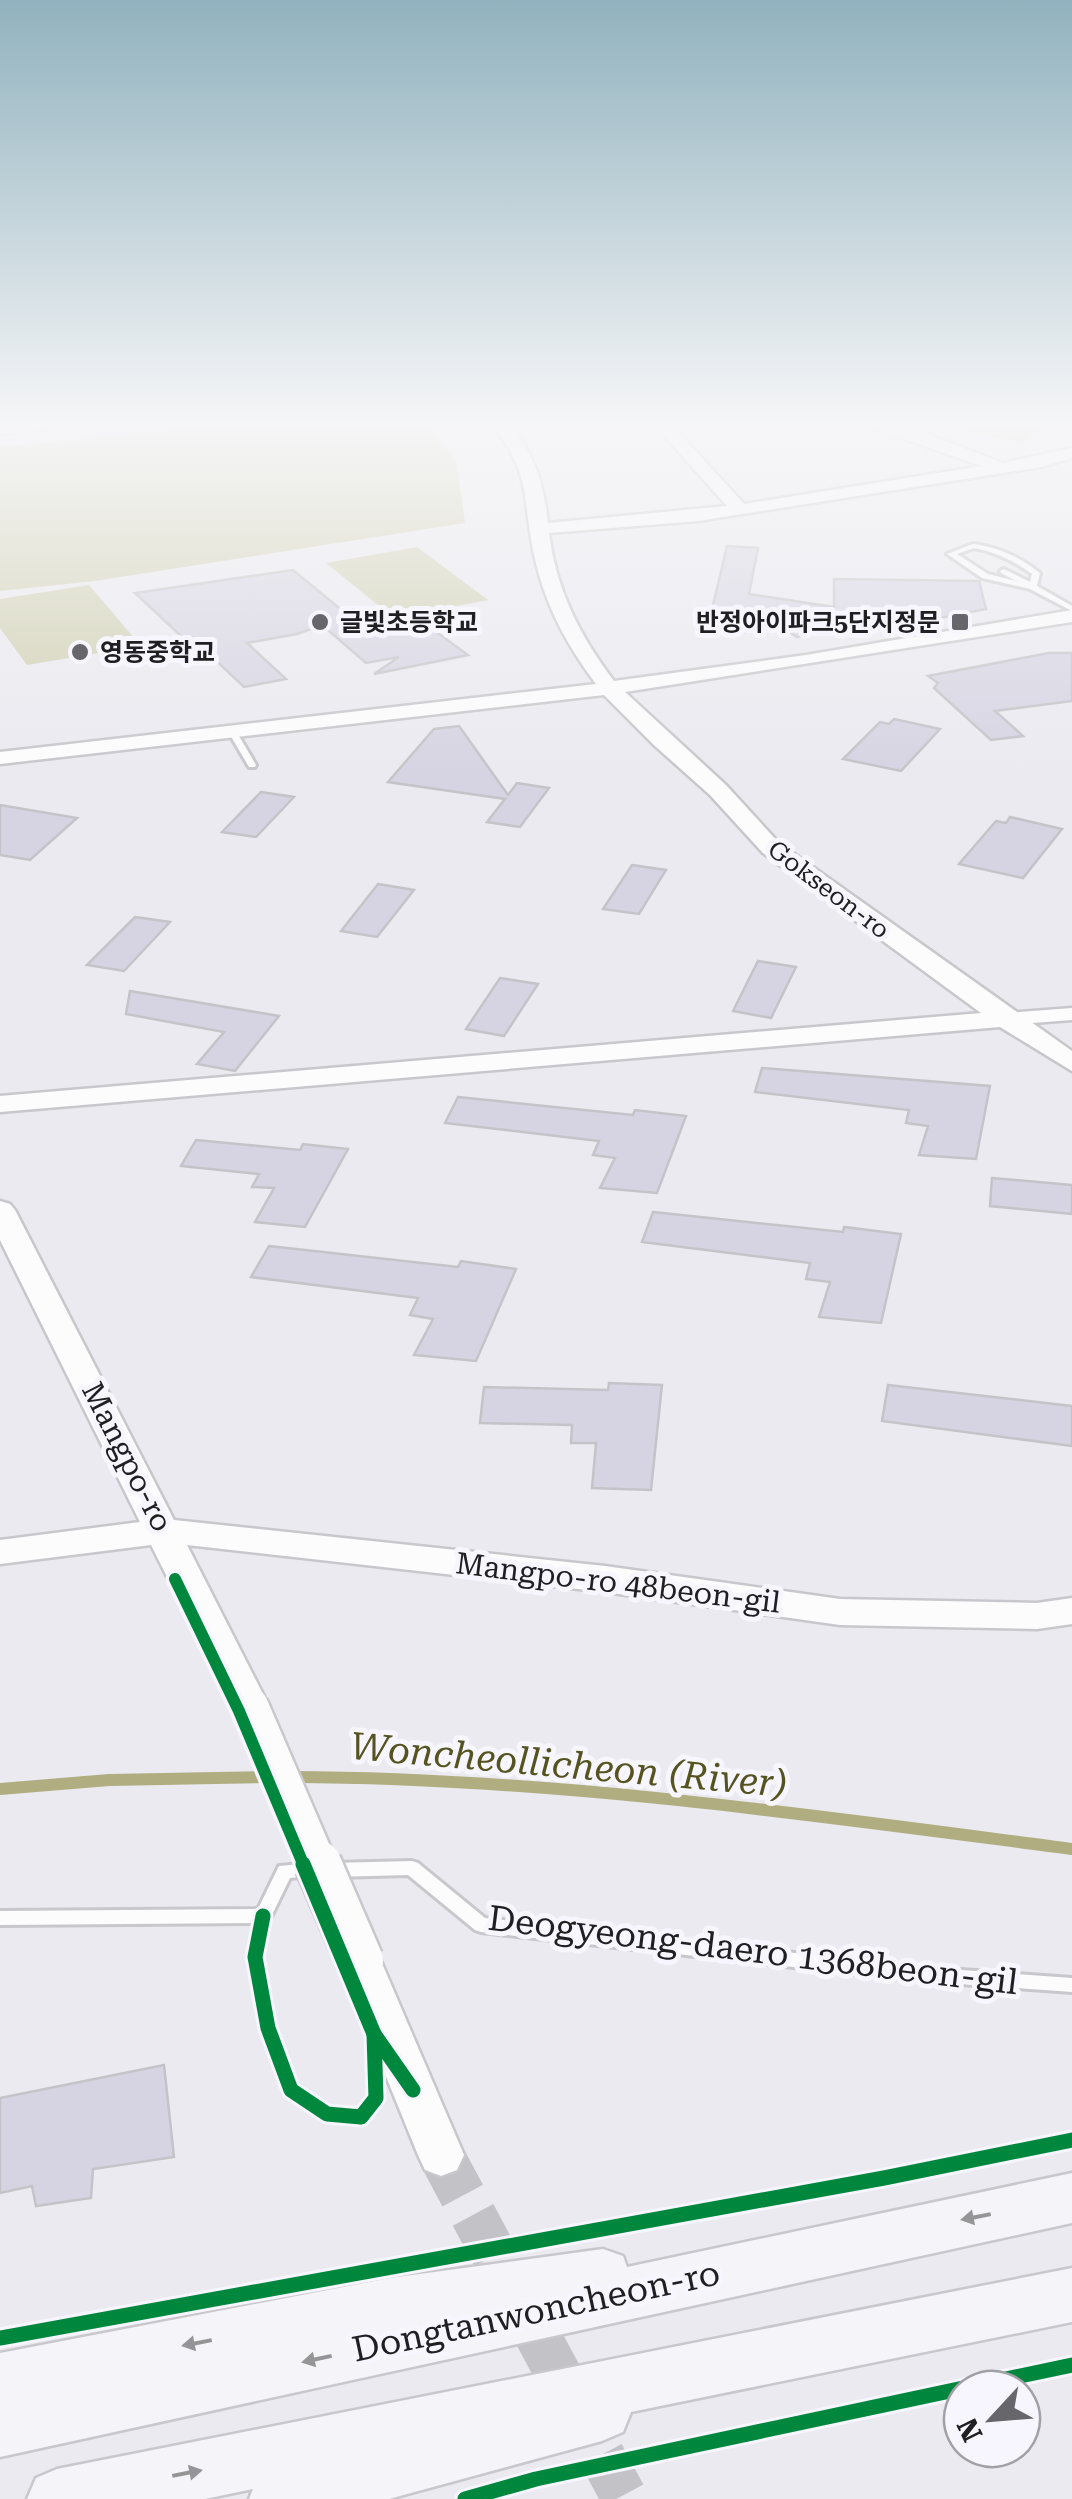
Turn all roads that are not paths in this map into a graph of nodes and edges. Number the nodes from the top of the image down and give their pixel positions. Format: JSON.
{"nodes":[{"id":1,"x":541,"y":539,"type":"edge"},
{"id":2,"x":1004,"y":572,"type":"dead end"},
{"id":3,"x":1033,"y":587,"type":"junction"},
{"id":4,"x":1072,"y":612,"type":"edge"},
{"id":5,"x":609,"y":688,"type":"junction"},
{"id":6,"x":233,"y":733,"type":"junction"},
{"id":7,"x":0,"y":758,"type":"edge"},
{"id":8,"x":252,"y":765,"type":"dead end"},
{"id":9,"x":1072,"y":1014,"type":"edge"},
{"id":10,"x":1005,"y":1019,"type":"junction"},
{"id":11,"x":1072,"y":1063,"type":"edge"},
{"id":12,"x":0,"y":1104,"type":"edge"},
{"id":13,"x":0,"y":1210,"type":"edge"},
{"id":14,"x":165,"y":1531,"type":"junction"},
{"id":15,"x":0,"y":1552,"type":"edge"},
{"id":16,"x":1072,"y":1611,"type":"edge"},
{"id":17,"x":0,"y":1918,"type":"edge"},
{"id":18,"x":1072,"y":1985,"type":"edge"},
{"id":19,"x":442,"y":2154,"type":"tunnel mouth"},
{"id":20,"x":1072,"y":2198,"type":"edge"},
{"id":21,"x":881,"y":2236,"type":"junction"},
{"id":22,"x":1072,"y":2295,"type":"edge"},
{"id":23,"x":917,"y":2326,"type":"junction"},
{"id":24,"x":0,"y":2380,"type":"edge"},
{"id":25,"x":0,"y":2428,"type":"edge"},
{"id":26,"x":58,"y":2499,"type":"edge"},
{"id":27,"x":279,"y":2499,"type":"edge"}],
"edges":[{"from":1,"to":5,"type":"street","name":"Gokseon-ro"},
{"from":2,"to":3,"type":"lane"},
{"from":3,"to":3,"type":"lane"},
{"from":3,"to":4,"type":"lane"},
{"from":4,"to":5,"type":"street"},
{"from":5,"to":6,"type":"street"},
{"from":5,"to":10,"type":"street","name":"Gokseon-ro"},
{"from":6,"to":7,"type":"street"},
{"from":6,"to":8,"type":"lane"},
{"from":9,"to":10,"type":"street"},
{"from":10,"to":11,"type":"street","name":"Gokseon-ro"},
{"from":10,"to":12,"type":"street"},
{"from":13,"to":14,"type":"street","name":"Mangpo-ro"},
{"from":14,"to":15,"type":"street","name":"Mangpo-ro 48beon-gil"},
{"from":14,"to":16,"type":"street","name":"Mangpo-ro 48beon-gil"},
{"from":14,"to":19,"type":"street","name":"Mangpo-ro","bridge":true},
{"from":17,"to":18,"type":"lane","name":"Deogyeong-daero 1368beon-gil"},
{"from":20,"to":21,"type":"main road","name":"Dongtanwoncheon-ro","one_way":true},
{"from":21,"to":24,"type":"main road","one_way":true},
{"from":21,"to":25,"type":"main road","name":"Dongtanwoncheon-ro","one_way":true},
{"from":22,"to":23,"type":"main road"},
{"from":26,"to":23,"type":"main road","one_way":true},
{"from":23,"to":27,"type":"main road"}]}
